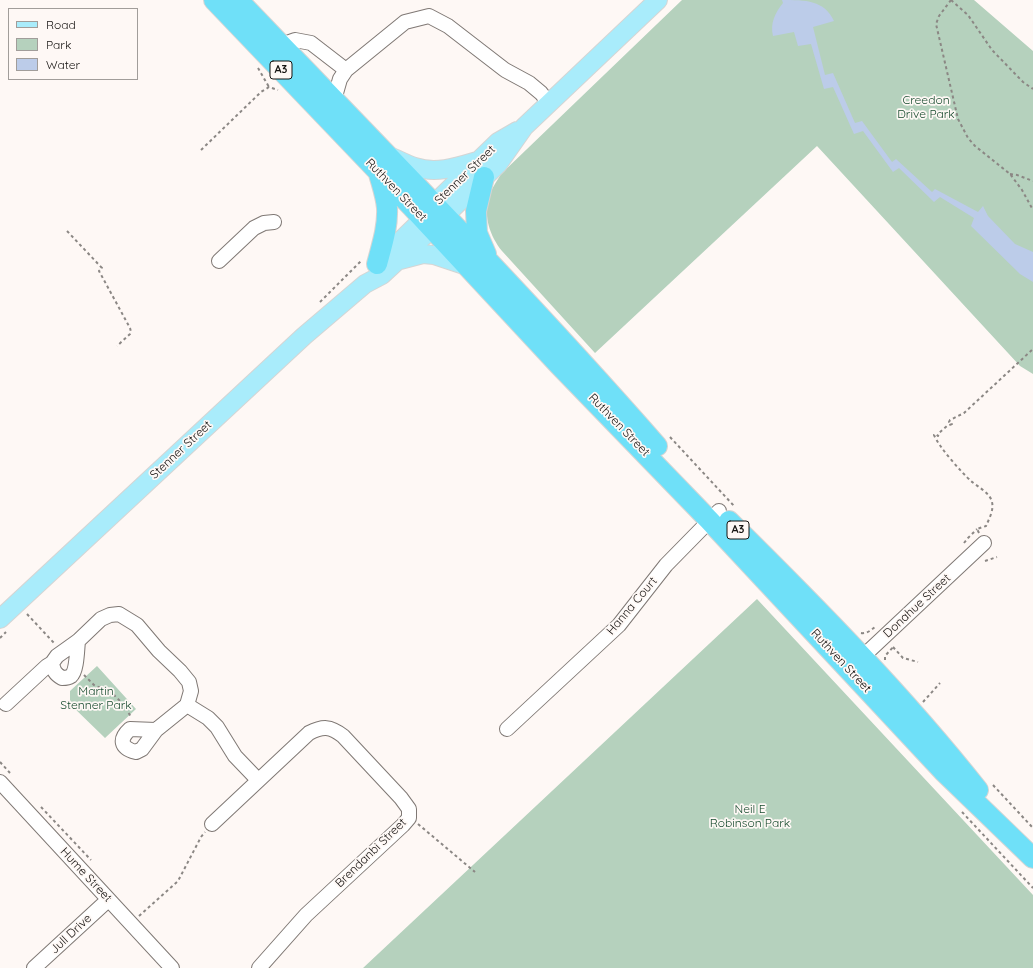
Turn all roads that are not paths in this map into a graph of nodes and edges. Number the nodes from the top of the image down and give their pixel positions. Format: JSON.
{"nodes":[{"id":1,"x":214,"y":0,"type":"edge"},
{"id":2,"x":238,"y":0,"type":"edge"},
{"id":3,"x":658,"y":0,"type":"edge"},
{"id":4,"x":281,"y":45,"type":"junction"},
{"id":5,"x":346,"y":70,"type":"junction"},
{"id":6,"x":334,"y":100,"type":"junction"},
{"id":7,"x":549,"y":103,"type":"junction"},
{"id":8,"x":386,"y":154,"type":"junction"},
{"id":9,"x":482,"y":169,"type":"junction"},
{"id":10,"x":379,"y":174,"type":"junction"},
{"id":11,"x":433,"y":217,"type":"junction"},
{"id":12,"x":274,"y":222,"type":"dead end"},
{"id":13,"x":380,"y":260,"type":"junction"},
{"id":14,"x":219,"y":261,"type":"dead end"},
{"id":15,"x":489,"y":263,"type":"junction"},
{"id":16,"x":467,"y":266,"type":"junction"},
{"id":17,"x":721,"y":513,"type":"junction"},
{"id":18,"x":984,"y":543,"type":"road end"},
{"id":19,"x":0,"y":619,"type":"edge"},
{"id":20,"x":78,"y":641,"type":"junction"},
{"id":21,"x":52,"y":663,"type":"junction"},
{"id":22,"x":856,"y":663,"type":"junction"},
{"id":23,"x":6,"y":704,"type":"dead end"},
{"id":24,"x":187,"y":704,"type":"junction"},
{"id":25,"x":507,"y":729,"type":"dead end"},
{"id":26,"x":156,"y":730,"type":"junction"},
{"id":27,"x":5,"y":778,"type":"edge"},
{"id":28,"x":258,"y":780,"type":"junction"},
{"id":29,"x":212,"y":824,"type":"road end"},
{"id":30,"x":1029,"y":854,"type":"edge"},
{"id":31,"x":108,"y":900,"type":"junction"},
{"id":32,"x":34,"y":968,"type":"edge"},
{"id":33,"x":172,"y":968,"type":"edge"},
{"id":34,"x":259,"y":968,"type":"edge"}],
"edges":[{"from":1,"to":10,"type":"highway","name":"Ruthven Street","number":"A3"},
{"from":2,"to":4,"type":"highway","name":"Ruthven Street","number":"A3"},
{"from":3,"to":7,"type":"main road","name":"Stenner Street"},
{"from":4,"to":5,"type":"street"},
{"from":4,"to":6,"type":"highway","name":"Ruthven Street","number":"A3"},
{"from":5,"to":6,"type":"street"},
{"from":5,"to":7,"type":"street"},
{"from":6,"to":8,"type":"highway","name":"Ruthven Street","number":"A3"},
{"from":7,"to":9,"type":"main road","name":"Stenner Street"},
{"from":8,"to":9,"type":"main road"},
{"from":8,"to":11,"type":"highway","name":"Ruthven Street","number":"A3"},
{"from":9,"to":11,"type":"main road","name":"Stenner Street"},
{"from":9,"to":15,"type":"highway"},
{"from":10,"to":11,"type":"highway","name":"Ruthven Street","number":"A3"},
{"from":10,"to":13,"type":"highway"},
{"from":11,"to":13,"type":"main road","name":"Stenner Street"},
{"from":11,"to":15,"type":"highway","name":"Ruthven Street","number":"A3"},
{"from":11,"to":16,"type":"highway","name":"Ruthven Street","number":"A3"},
{"from":12,"to":14,"type":"street"},
{"from":13,"to":16,"type":"main road"},
{"from":13,"to":19,"type":"main road","name":"Stenner Street"},
{"from":15,"to":17,"type":"highway","name":"Ruthven Street","number":"A3"},
{"from":16,"to":17,"type":"highway","name":"Ruthven Street","number":"A3"},
{"from":17,"to":22,"type":"highway","name":"Ruthven Street","number":"A3"},
{"from":17,"to":25,"type":"street","name":"Hanna Court"},
{"from":18,"to":22,"type":"street","name":"Donahue Street"},
{"from":20,"to":21,"type":"street"},
{"from":20,"to":21,"type":"street"},
{"from":20,"to":24,"type":"street"},
{"from":21,"to":23,"type":"street"},
{"from":22,"to":30,"type":"highway","name":"Ruthven Street","number":"A3"},
{"from":24,"to":26,"type":"street"},
{"from":24,"to":28,"type":"street"},
{"from":26,"to":26,"type":"street"},
{"from":27,"to":31,"type":"street","name":"Hume Street"},
{"from":28,"to":29,"type":"street","name":"Brendanbi Street"},
{"from":28,"to":34,"type":"street","name":"Brendanbi Street"},
{"from":31,"to":32,"type":"street","name":"Jull Drive"},
{"from":31,"to":33,"type":"street","name":"Hume Street"}]}
